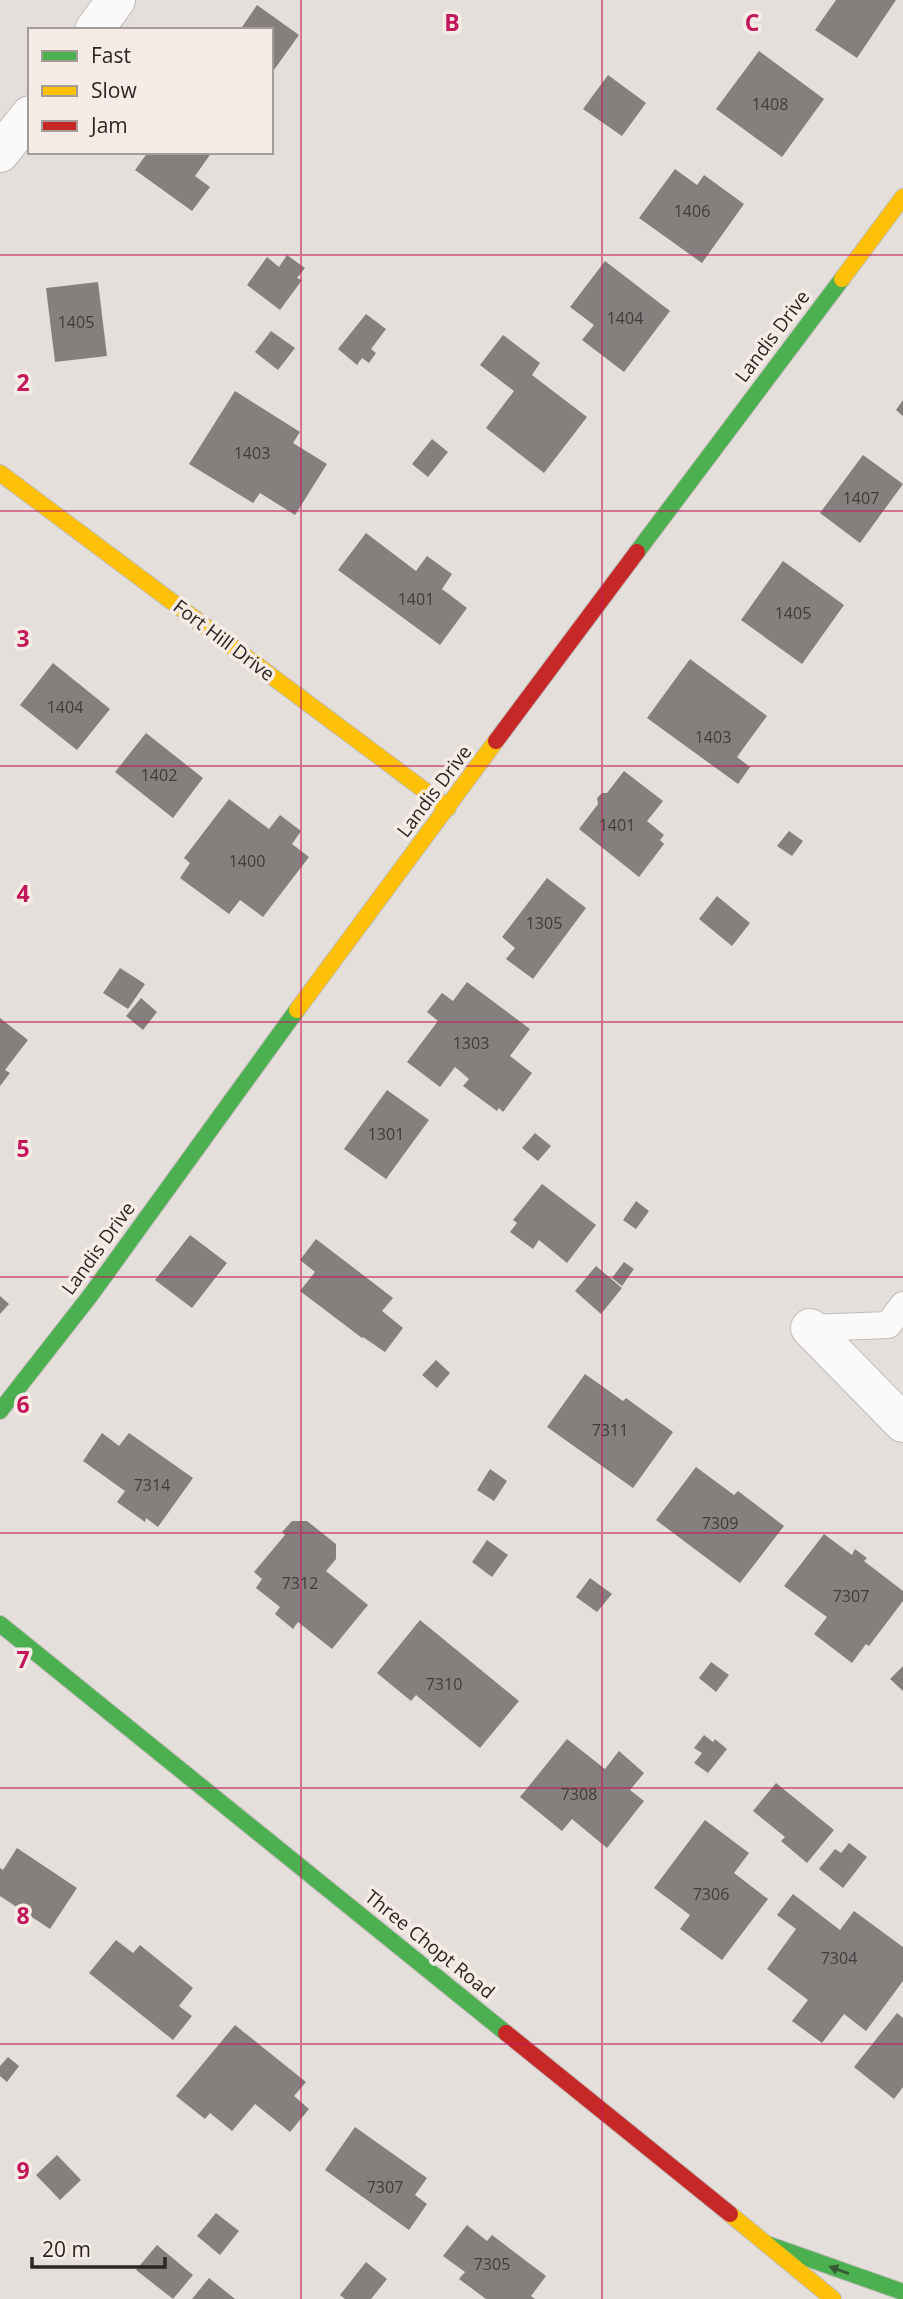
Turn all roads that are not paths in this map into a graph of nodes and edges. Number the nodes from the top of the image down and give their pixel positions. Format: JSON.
{"nodes":[{"id":1,"x":116,"y":0,"type":"edge"},
{"id":2,"x":95,"y":28,"type":"edge"},
{"id":3,"x":28,"y":118,"type":"edge"},
{"id":4,"x":0,"y":153,"type":"edge"},
{"id":5,"x":903,"y":197,"type":"edge"},
{"id":6,"x":0,"y":473,"type":"edge"},
{"id":7,"x":448,"y":808,"type":"junction"},
{"id":8,"x":903,"y":1306,"type":"edge"},
{"id":9,"x":810,"y":1328,"type":"joint"},
{"id":10,"x":0,"y":1411,"type":"edge"},
{"id":11,"x":903,"y":1423,"type":"edge"},
{"id":12,"x":0,"y":1624,"type":"edge"},
{"id":13,"x":767,"y":2244,"type":"junction"},
{"id":14,"x":903,"y":2292,"type":"edge"},
{"id":15,"x":833,"y":2299,"type":"edge"}],
"edges":[{"from":1,"to":2,"type":"street"},
{"from":3,"to":4,"type":"street"},
{"from":5,"to":7,"type":"street","name":"Landis Drive"},
{"from":6,"to":7,"type":"street","name":"Fort Hill Drive"},
{"from":7,"to":10,"type":"street","name":"Landis Drive"},
{"from":8,"to":9,"type":"lane"},
{"from":9,"to":11,"type":"street"},
{"from":12,"to":13,"type":"street","name":"Three Chopt Road"},
{"from":14,"to":13,"type":"street","one_way":true},
{"from":13,"to":15,"type":"street","name":"Three Chopt Road"}]}
